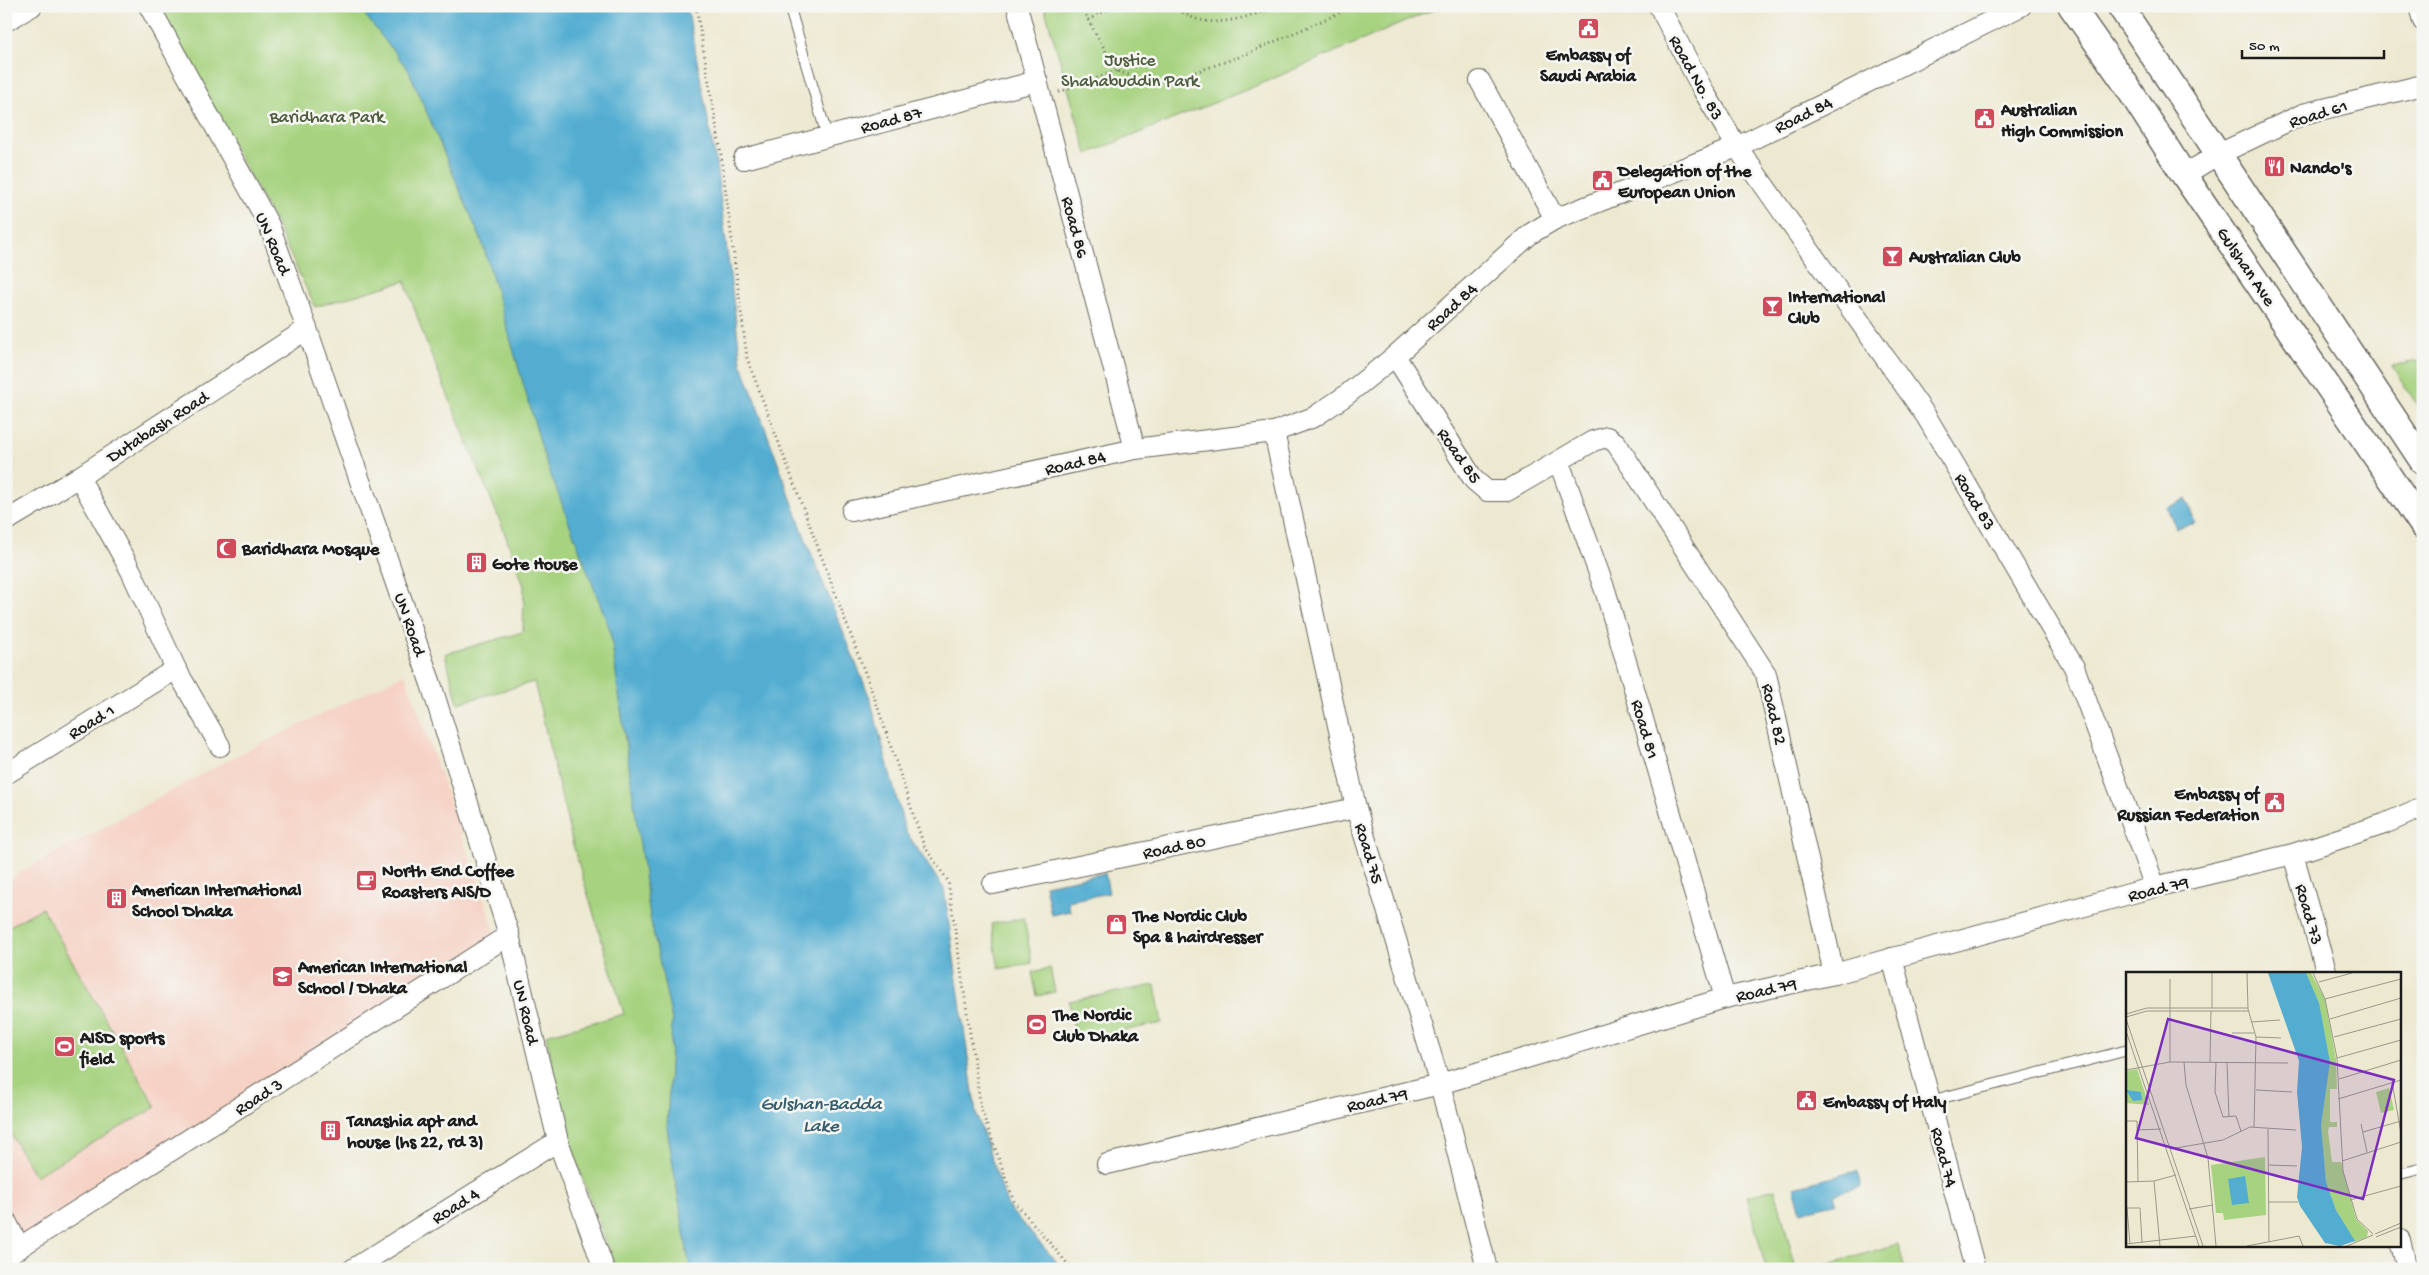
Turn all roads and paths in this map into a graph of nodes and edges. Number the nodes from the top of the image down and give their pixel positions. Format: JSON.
{"nodes":[{"id":1,"x":32,"y":6,"type":"edge"},
{"id":2,"x":149,"y":6,"type":"edge"},
{"id":3,"x":696,"y":6,"type":"edge"},
{"id":4,"x":1018,"y":6,"type":"edge"},
{"id":5,"x":1083,"y":6,"type":"edge"},
{"id":6,"x":1114,"y":6,"type":"edge"},
{"id":7,"x":1175,"y":6,"type":"edge"},
{"id":8,"x":1272,"y":6,"type":"edge"},
{"id":9,"x":1355,"y":6,"type":"edge"},
{"id":10,"x":1659,"y":6,"type":"edge"},
{"id":11,"x":2020,"y":6,"type":"edge"},
{"id":12,"x":2071,"y":6,"type":"edge"},
{"id":13,"x":2120,"y":6,"type":"edge"},
{"id":14,"x":2419,"y":6,"type":"edge"},
{"id":15,"x":790,"y":12,"type":"dead end"},
{"id":16,"x":1088,"y":20,"type":"junction"},
{"id":17,"x":6,"y":21,"type":"edge"},
{"id":18,"x":2423,"y":21,"type":"edge"},
{"id":19,"x":1117,"y":71,"type":"junction"},
{"id":20,"x":1480,"y":82,"type":"dead end"},
{"id":21,"x":2423,"y":85,"type":"edge"},
{"id":22,"x":1040,"y":90,"type":"junction"},
{"id":23,"x":827,"y":136,"type":"junction"},
{"id":24,"x":1737,"y":147,"type":"junction"},
{"id":25,"x":2217,"y":155,"type":"junction"},
{"id":26,"x":744,"y":158,"type":"dead end"},
{"id":27,"x":2184,"y":174,"type":"junction"},
{"id":28,"x":1555,"y":219,"type":"junction"},
{"id":29,"x":307,"y":328,"type":"junction"},
{"id":30,"x":1396,"y":356,"type":"junction"},
{"id":31,"x":1274,"y":432,"type":"junction"},
{"id":32,"x":1607,"y":438,"type":"joint"},
{"id":33,"x":1135,"y":449,"type":"junction"},
{"id":34,"x":1559,"y":462,"type":"junction"},
{"id":35,"x":2423,"y":462,"type":"edge"},
{"id":36,"x":78,"y":477,"type":"junction"},
{"id":37,"x":852,"y":511,"type":"dead end"},
{"id":38,"x":6,"y":521,"type":"edge"},
{"id":39,"x":2423,"y":526,"type":"edge"},
{"id":40,"x":176,"y":669,"type":"junction"},
{"id":41,"x":220,"y":746,"type":"dead end"},
{"id":42,"x":6,"y":774,"type":"edge"},
{"id":43,"x":2423,"y":807,"type":"edge"},
{"id":44,"x":1356,"y":808,"type":"junction"},
{"id":45,"x":2294,"y":854,"type":"junction"},
{"id":46,"x":993,"y":884,"type":"dead end"},
{"id":47,"x":2156,"y":887,"type":"junction"},
{"id":48,"x":509,"y":935,"type":"junction"},
{"id":49,"x":1892,"y":958,"type":"junction"},
{"id":50,"x":2326,"y":972,"type":"edge"},
{"id":51,"x":1834,"y":974,"type":"junction"},
{"id":52,"x":1725,"y":998,"type":"junction"},
{"id":53,"x":2126,"y":1051,"type":"edge"},
{"id":54,"x":1440,"y":1084,"type":"junction"},
{"id":55,"x":1930,"y":1101,"type":"junction"},
{"id":56,"x":558,"y":1141,"type":"junction"},
{"id":57,"x":1107,"y":1164,"type":"dead end"},
{"id":58,"x":2423,"y":1168,"type":"edge"},
{"id":59,"x":2402,"y":1173,"type":"edge"},
{"id":60,"x":6,"y":1221,"type":"edge"},
{"id":61,"x":2402,"y":1247,"type":"edge"},
{"id":62,"x":13,"y":1252,"type":"edge"},
{"id":63,"x":353,"y":1269,"type":"edge"},
{"id":64,"x":604,"y":1269,"type":"edge"},
{"id":65,"x":1072,"y":1269,"type":"edge"},
{"id":66,"x":1487,"y":1269,"type":"edge"},
{"id":67,"x":1975,"y":1269,"type":"edge"},
{"id":68,"x":2408,"y":1269,"type":"edge"}],
"edges":[{"from":1,"to":17,"type":"street"},
{"from":2,"to":29,"type":"street","name":"UN Road"},
{"from":3,"to":65,"type":"path"},
{"from":4,"to":22,"type":"street","name":"Road 86"},
{"from":5,"to":16,"type":"path"},
{"from":6,"to":16,"type":"path"},
{"from":7,"to":8,"type":"path"},
{"from":9,"to":19,"type":"path"},
{"from":10,"to":24,"type":"street","name":"Road No. 83"},
{"from":11,"to":24,"type":"street","name":"Road 84"},
{"from":12,"to":27,"type":"street","name":"Gulshan Ave"},
{"from":13,"to":25,"type":"street"},
{"from":14,"to":18,"type":"street"},
{"from":15,"to":23,"type":"lane"},
{"from":16,"to":19,"type":"path"},
{"from":19,"to":22,"type":"path"},
{"from":20,"to":28,"type":"street"},
{"from":21,"to":25,"type":"street","name":"Road 61"},
{"from":22,"to":23,"type":"street","name":"Road 87"},
{"from":22,"to":33,"type":"street","name":"Road 86"},
{"from":23,"to":26,"type":"street","name":"Road 87"},
{"from":24,"to":28,"type":"street","name":"Road 84"},
{"from":24,"to":47,"type":"street","name":"Road 83"},
{"from":25,"to":27,"type":"street","name":"Road 61"},
{"from":25,"to":35,"type":"street"},
{"from":27,"to":39,"type":"street","name":"Gulshan Ave"},
{"from":28,"to":30,"type":"street","name":"Road 84"},
{"from":29,"to":36,"type":"street","name":"Dutabash Road"},
{"from":29,"to":48,"type":"street","name":"UN Road"},
{"from":30,"to":31,"type":"street","name":"Road 84"},
{"from":30,"to":34,"type":"street","name":"Road 85"},
{"from":31,"to":33,"type":"street","name":"Road 84"},
{"from":31,"to":44,"type":"street","name":"Road 75"},
{"from":32,"to":34,"type":"street","name":"Road 85"},
{"from":32,"to":51,"type":"street","name":"Road 82"},
{"from":33,"to":37,"type":"street","name":"Road 84"},
{"from":34,"to":52,"type":"street","name":"Road 81"},
{"from":36,"to":38,"type":"street","name":"Dutabash Road"},
{"from":36,"to":40,"type":"street"},
{"from":40,"to":41,"type":"street"},
{"from":40,"to":42,"type":"street","name":"Road 1"},
{"from":43,"to":45,"type":"street","name":"Road 79"},
{"from":44,"to":46,"type":"street","name":"Road 80"},
{"from":44,"to":54,"type":"street","name":"Road 75"},
{"from":45,"to":47,"type":"street","name":"Road 79"},
{"from":45,"to":50,"type":"street","name":"Road 73"},
{"from":47,"to":49,"type":"street","name":"Road 79"},
{"from":48,"to":56,"type":"street","name":"UN Road"},
{"from":48,"to":62,"type":"street","name":"Road 3"},
{"from":49,"to":51,"type":"street","name":"Road 79"},
{"from":49,"to":55,"type":"street","name":"Road 74"},
{"from":51,"to":52,"type":"street","name":"Road 79"},
{"from":52,"to":54,"type":"street","name":"Road 79"},
{"from":53,"to":55,"type":"lane"},
{"from":54,"to":57,"type":"street","name":"Road 79"},
{"from":54,"to":66,"type":"street","name":"Road 75"},
{"from":55,"to":67,"type":"street","name":"Road 74"},
{"from":56,"to":63,"type":"street","name":"Road 4"},
{"from":56,"to":64,"type":"street","name":"UN Road"},
{"from":58,"to":59,"type":"lane"},
{"from":60,"to":62,"type":"street"},
{"from":61,"to":68,"type":"street"}]}
